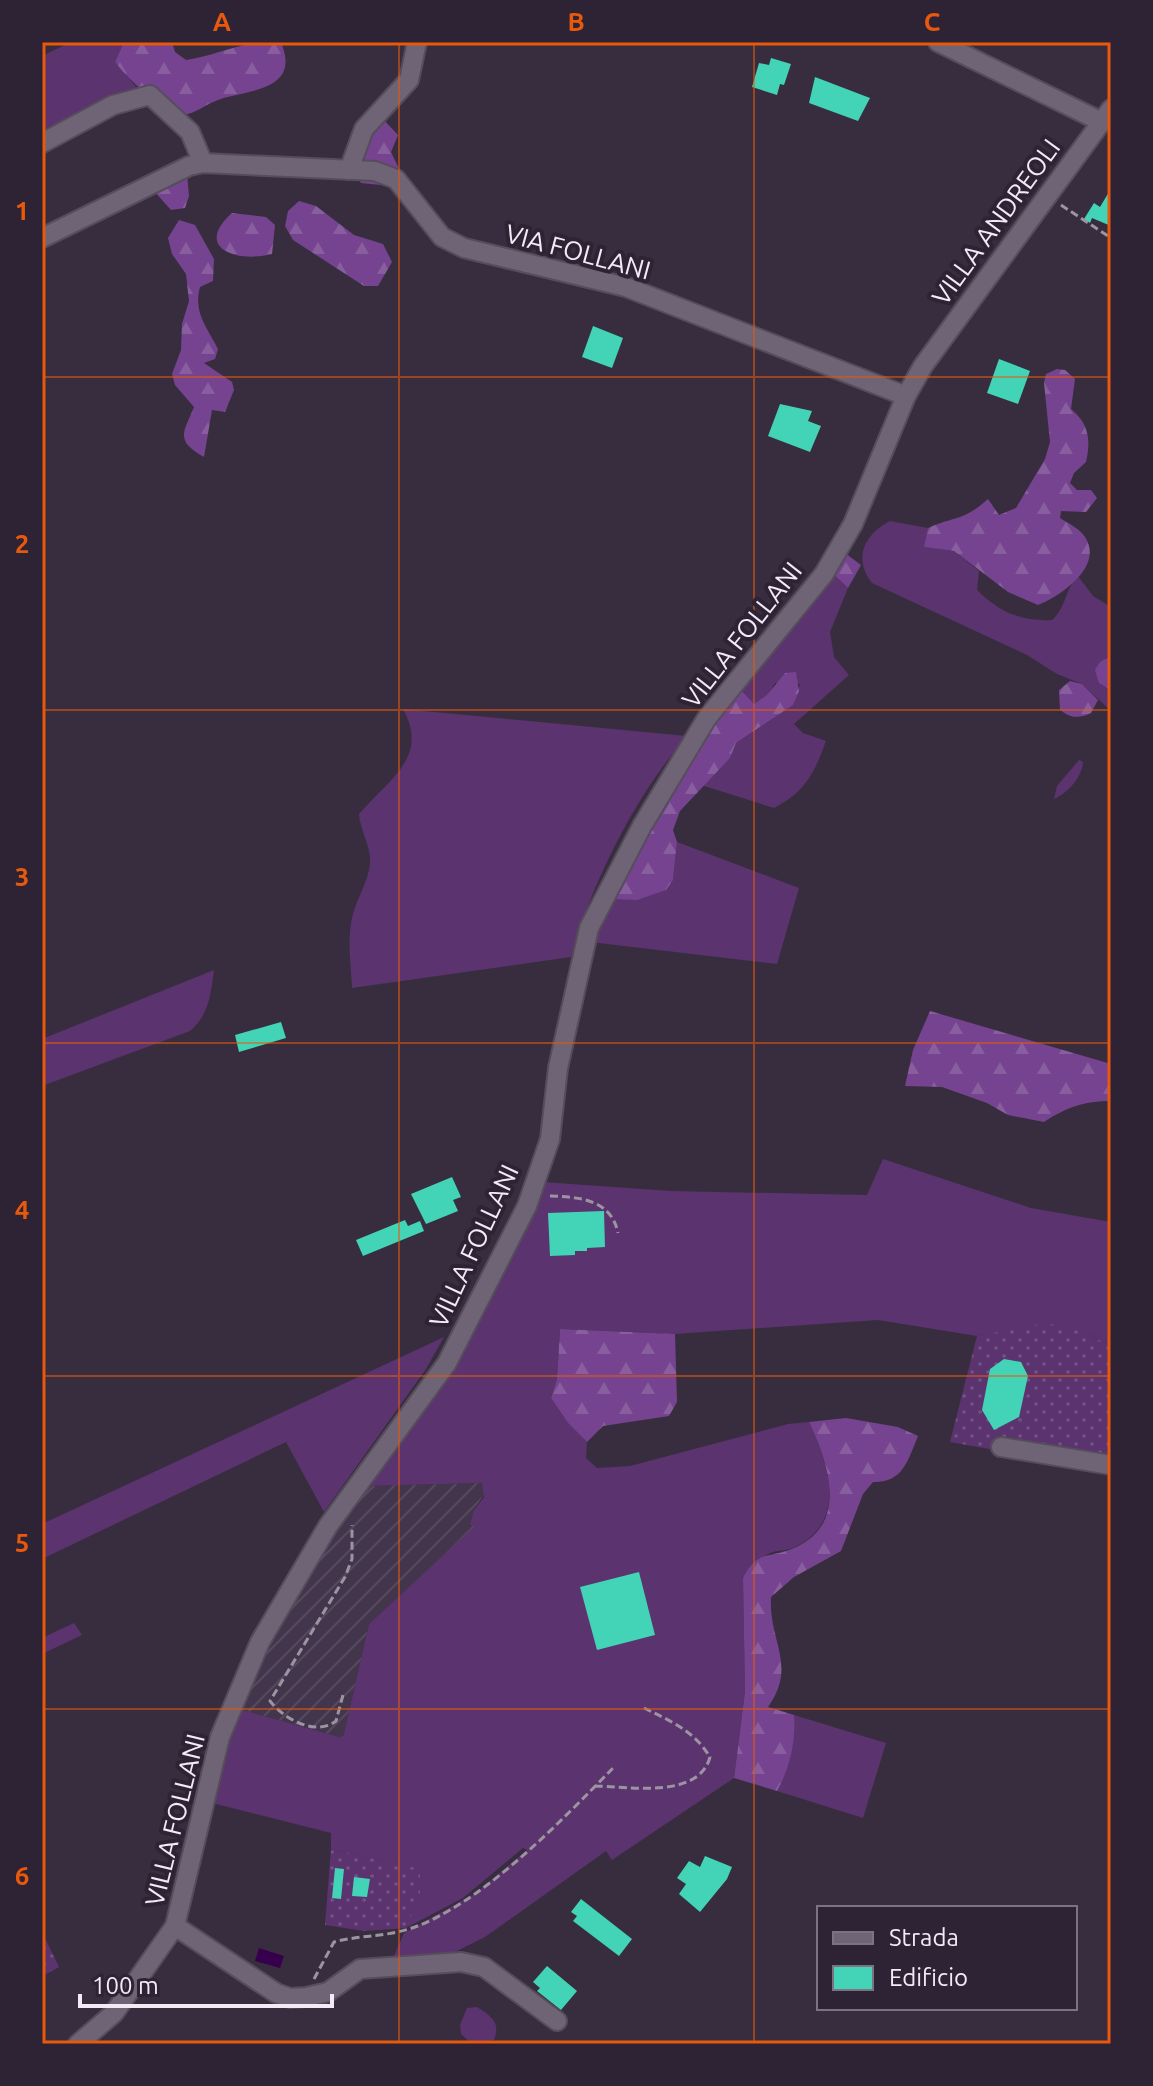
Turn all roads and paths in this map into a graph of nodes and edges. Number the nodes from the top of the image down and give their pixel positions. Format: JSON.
{"nodes":[{"id":1,"x":417,"y":42,"type":"edge"},
{"id":2,"x":938,"y":42,"type":"edge"},
{"id":3,"x":1106,"y":115,"type":"edge"},
{"id":4,"x":42,"y":143,"type":"edge"},
{"id":5,"x":203,"y":163,"type":"junction"},
{"id":6,"x":349,"y":170,"type":"junction"},
{"id":7,"x":1048,"y":196,"type":"junction"},
{"id":8,"x":42,"y":238,"type":"edge"},
{"id":9,"x":1111,"y":238,"type":"edge"},
{"id":10,"x":923,"y":366,"type":"joint"},
{"id":11,"x":906,"y":396,"type":"junction"},
{"id":12,"x":530,"y":1195,"type":"junction"},
{"id":13,"x":618,"y":1233,"type":"dead end"},
{"id":14,"x":1001,"y":1447,"type":"dead end"},
{"id":15,"x":1111,"y":1465,"type":"edge"},
{"id":16,"x":342,"y":1508,"type":"junction"},
{"id":17,"x":343,"y":1695,"type":"dead end"},
{"id":18,"x":644,"y":1708,"type":"dead end"},
{"id":19,"x":613,"y":1768,"type":"dead end"},
{"id":20,"x":595,"y":1786,"type":"junction"},
{"id":21,"x":175,"y":1926,"type":"junction"},
{"id":22,"x":306,"y":1997,"type":"junction"},
{"id":23,"x":557,"y":2021,"type":"dead end"},
{"id":24,"x":78,"y":2044,"type":"edge"}],
"edges":[{"from":1,"to":6,"type":"street"},
{"from":2,"to":3,"type":"street"},
{"from":3,"to":7,"type":"street","name":"VILLA ANDREOLI"},
{"from":4,"to":5,"type":"street"},
{"from":5,"to":6,"type":"street","name":"VIA FOLLANI"},
{"from":5,"to":8,"type":"street","name":"VIA FOLLANI"},
{"from":6,"to":11,"type":"street","name":"VIA FOLLANI"},
{"from":7,"to":9,"type":"path"},
{"from":7,"to":10,"type":"street","name":"VILLA ANDREOLI"},
{"from":10,"to":11,"type":"street","name":"VILLA FOLLANI"},
{"from":11,"to":12,"type":"street","name":"VILLA FOLLANI"},
{"from":12,"to":13,"type":"path"},
{"from":12,"to":16,"type":"street","name":"VILLA FOLLANI"},
{"from":14,"to":15,"type":"street"},
{"from":16,"to":17,"type":"path"},
{"from":16,"to":21,"type":"street","name":"VILLA FOLLANI"},
{"from":18,"to":20,"type":"path"},
{"from":19,"to":20,"type":"path"},
{"from":20,"to":22,"type":"path"},
{"from":21,"to":22,"type":"street"},
{"from":21,"to":24,"type":"street","name":"VILLA FOLLANI"},
{"from":22,"to":23,"type":"street"}]}
